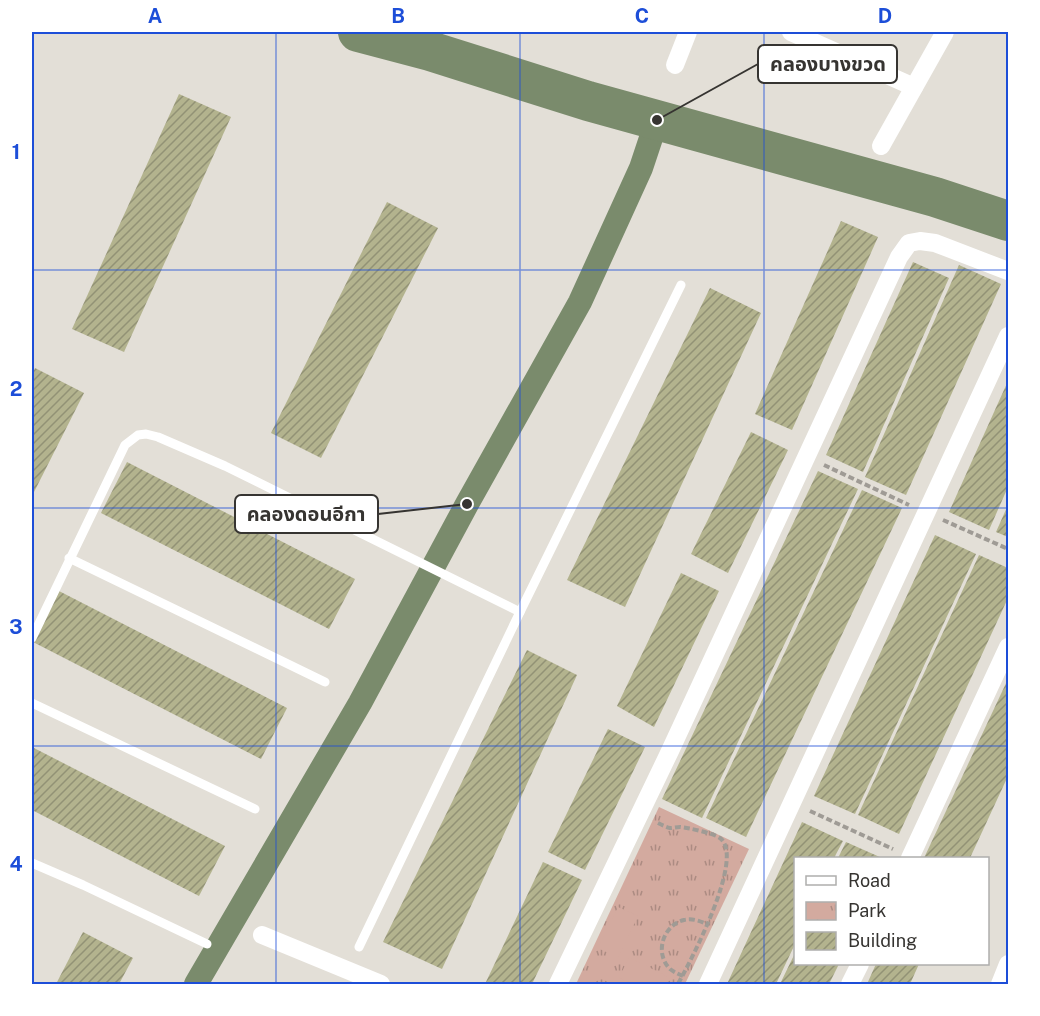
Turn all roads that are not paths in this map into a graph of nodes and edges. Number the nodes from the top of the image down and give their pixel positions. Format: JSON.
{"nodes":[{"id":1,"x":688,"y":32,"type":"edge"},
{"id":2,"x":791,"y":32,"type":"edge"},
{"id":3,"x":945,"y":32,"type":"edge"},
{"id":4,"x":675,"y":65,"type":"dead end"},
{"id":5,"x":914,"y":87,"type":"junction"},
{"id":6,"x":881,"y":146,"type":"dead end"},
{"id":7,"x":1008,"y":271,"type":"edge"},
{"id":8,"x":681,"y":285,"type":"dead end"},
{"id":9,"x":1008,"y":336,"type":"edge"},
{"id":10,"x":69,"y":558,"type":"junction"},
{"id":11,"x":520,"y":612,"type":"junction"},
{"id":12,"x":32,"y":638,"type":"edge"},
{"id":13,"x":1008,"y":646,"type":"edge"},
{"id":14,"x":325,"y":681,"type":"dead end"},
{"id":15,"x":32,"y":703,"type":"edge"},
{"id":16,"x":255,"y":809,"type":"dead end"},
{"id":17,"x":910,"y":857,"type":"edge"},
{"id":18,"x":32,"y":863,"type":"edge"},
{"id":19,"x":262,"y":935,"type":"dead end"},
{"id":20,"x":207,"y":944,"type":"dead end"},
{"id":21,"x":359,"y":947,"type":"dead end"},
{"id":22,"x":1008,"y":964,"type":"edge"},
{"id":23,"x":859,"y":965,"type":"edge"},
{"id":24,"x":381,"y":984,"type":"edge"},
{"id":25,"x":558,"y":984,"type":"edge"},
{"id":26,"x":708,"y":984,"type":"edge"},
{"id":27,"x":850,"y":984,"type":"edge"},
{"id":28,"x":1000,"y":984,"type":"edge"}],
"edges":[{"from":1,"to":4,"type":"street"},
{"from":2,"to":5,"type":"street"},
{"from":3,"to":5,"type":"street"},
{"from":5,"to":6,"type":"street"},
{"from":7,"to":25,"type":"street"},
{"from":8,"to":11,"type":"lane"},
{"from":9,"to":26,"type":"street"},
{"from":10,"to":11,"type":"lane"},
{"from":10,"to":12,"type":"lane"},
{"from":10,"to":14,"type":"lane"},
{"from":11,"to":21,"type":"lane"},
{"from":13,"to":17,"type":"street"},
{"from":15,"to":16,"type":"lane"},
{"from":18,"to":20,"type":"lane"},
{"from":19,"to":24,"type":"street"},
{"from":22,"to":28,"type":"street"},
{"from":23,"to":27,"type":"street"}]}
